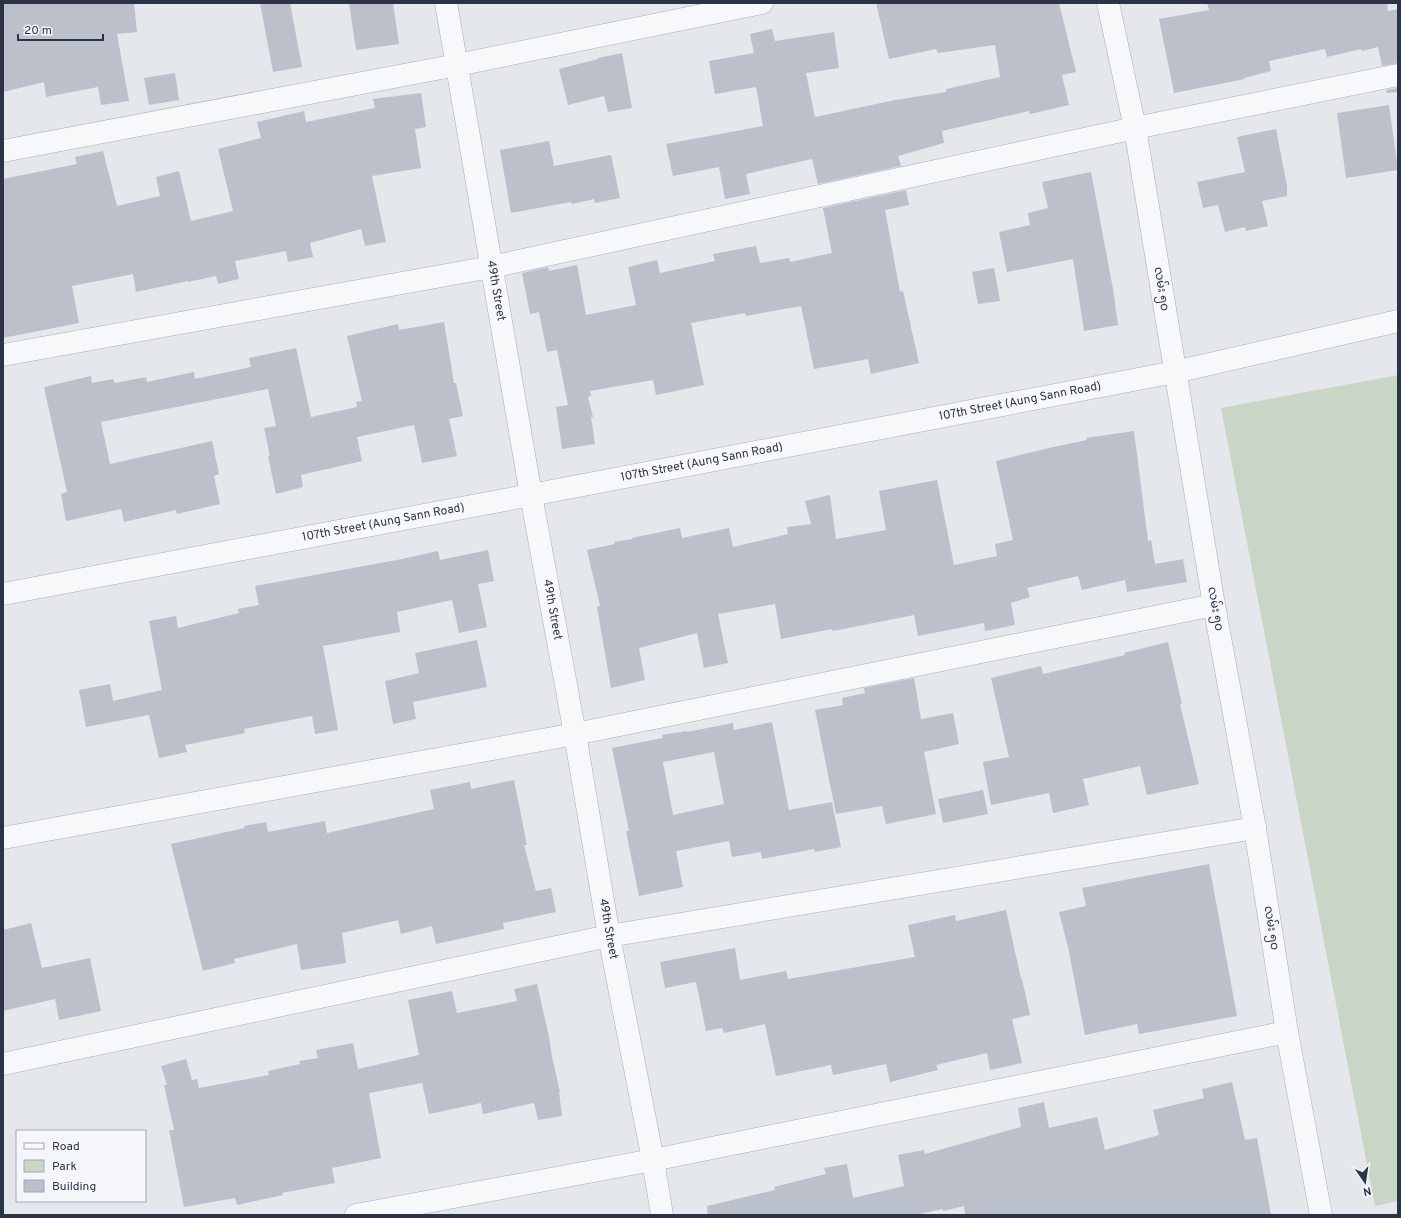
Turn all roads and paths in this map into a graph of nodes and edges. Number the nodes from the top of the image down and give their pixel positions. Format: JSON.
{"nodes":[{"id":1,"x":446,"y":3,"type":"edge"},
{"id":2,"x":762,"y":3,"type":"edge"},
{"id":3,"x":1108,"y":3,"type":"edge"},
{"id":4,"x":457,"y":65,"type":"junction"},
{"id":5,"x":1398,"y":75,"type":"edge"},
{"id":6,"x":1135,"y":128,"type":"junction"},
{"id":7,"x":3,"y":151,"type":"edge"},
{"id":8,"x":491,"y":267,"type":"junction"},
{"id":9,"x":1398,"y":321,"type":"edge"},
{"id":10,"x":3,"y":355,"type":"edge"},
{"id":11,"x":1175,"y":372,"type":"junction"},
{"id":12,"x":531,"y":495,"type":"junction"},
{"id":13,"x":3,"y":594,"type":"edge"},
{"id":14,"x":1214,"y":604,"type":"junction"},
{"id":15,"x":575,"y":734,"type":"junction"},
{"id":16,"x":1255,"y":828,"type":"junction"},
{"id":17,"x":3,"y":838,"type":"edge"},
{"id":18,"x":609,"y":936,"type":"junction"},
{"id":19,"x":1288,"y":1032,"type":"junction"},
{"id":20,"x":3,"y":1064,"type":"edge"},
{"id":21,"x":653,"y":1160,"type":"junction"},
{"id":22,"x":356,"y":1215,"type":"edge"},
{"id":23,"x":662,"y":1215,"type":"edge"},
{"id":24,"x":1321,"y":1215,"type":"edge"}],
"edges":[{"from":1,"to":4,"type":"street","name":"49th Street"},
{"from":2,"to":4,"type":"street"},
{"from":3,"to":6,"type":"street","name":"လမ်း ၅၀"},
{"from":4,"to":7,"type":"street"},
{"from":4,"to":8,"type":"street","name":"49th Street"},
{"from":5,"to":6,"type":"street"},
{"from":6,"to":8,"type":"street"},
{"from":6,"to":11,"type":"street","name":"လမ်း ၅၀"},
{"from":8,"to":10,"type":"street"},
{"from":8,"to":12,"type":"street","name":"49th Street"},
{"from":9,"to":11,"type":"street","name":"107th Street (Aung Sann Road)"},
{"from":11,"to":12,"type":"street","name":"107th Street (Aung Sann Road)"},
{"from":11,"to":14,"type":"street","name":"လမ်း ၅၀"},
{"from":12,"to":13,"type":"street","name":"107th Street (Aung Sann Road)"},
{"from":12,"to":15,"type":"street","name":"49th Street"},
{"from":14,"to":15,"type":"street"},
{"from":14,"to":16,"type":"street","name":"လမ်း ၅၀"},
{"from":15,"to":17,"type":"street"},
{"from":15,"to":18,"type":"street","name":"49th Street"},
{"from":16,"to":18,"type":"street"},
{"from":16,"to":19,"type":"street","name":"လမ်း ၅၀"},
{"from":18,"to":20,"type":"street"},
{"from":18,"to":21,"type":"street","name":"49th Street"},
{"from":19,"to":21,"type":"street"},
{"from":19,"to":24,"type":"street","name":"လမ်း ၅၀"},
{"from":21,"to":22,"type":"street"},
{"from":21,"to":23,"type":"street","name":"49th Street"}]}
